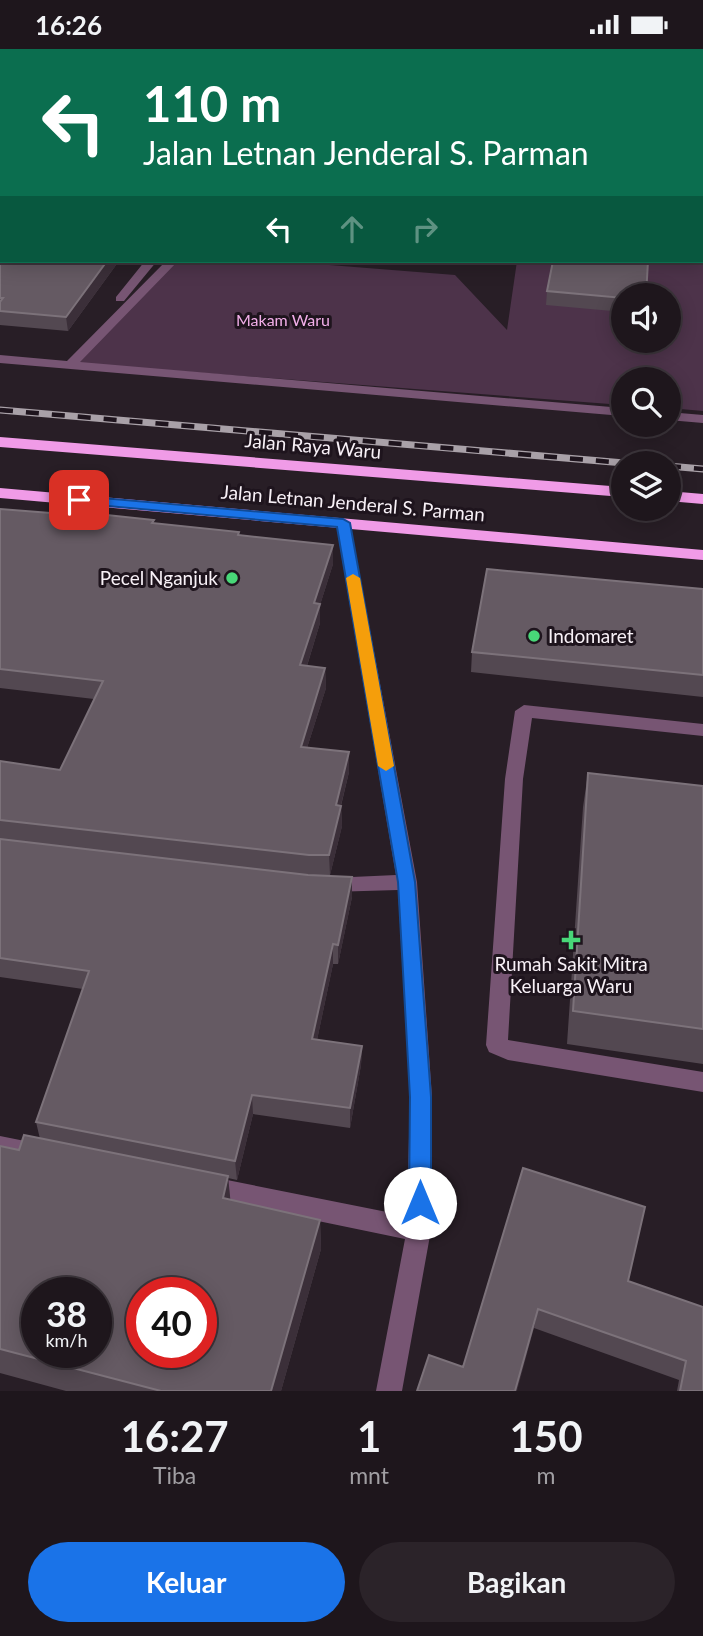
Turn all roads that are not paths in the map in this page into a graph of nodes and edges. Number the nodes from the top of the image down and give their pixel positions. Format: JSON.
{"nodes":[{"id":1,"x":149,"y":263,"type":"edge"},
{"id":2,"x":170,"y":263,"type":"edge"},
{"id":3,"x":0,"y":359,"type":"edge"},
{"id":4,"x":68,"y":364,"type":"junction"},
{"id":5,"x":611,"y":411,"type":"edge"},
{"id":6,"x":681,"y":417,"type":"edge"},
{"id":7,"x":703,"y":419,"type":"edge"},
{"id":8,"x":0,"y":442,"type":"edge"},
{"id":9,"x":611,"y":491,"type":"edge"},
{"id":10,"x":0,"y":493,"type":"edge"},
{"id":11,"x":681,"y":497,"type":"edge"},
{"id":12,"x":703,"y":499,"type":"edge"},
{"id":13,"x":343,"y":523,"type":"junction"},
{"id":14,"x":703,"y":555,"type":"edge"},
{"id":15,"x":703,"y":730,"type":"edge"},
{"id":16,"x":407,"y":882,"type":"junction"},
{"id":17,"x":309,"y":885,"type":"edge"},
{"id":18,"x":703,"y":1082,"type":"edge"},
{"id":19,"x":0,"y":1146,"type":"edge"},
{"id":20,"x":62,"y":1157,"type":"edge"},
{"id":21,"x":181,"y":1181,"type":"edge"},
{"id":22,"x":419,"y":1230,"type":"junction"},
{"id":23,"x":389,"y":1391,"type":"edge"}],
"edges":[{"from":1,"to":4,"type":"street"},
{"from":2,"to":4,"type":"street"},
{"from":3,"to":4,"type":"street"},
{"from":4,"to":5,"type":"street"},
{"from":6,"to":7,"type":"street"},
{"from":8,"to":9,"type":"highway","name":"Jalan Raya Waru"},
{"from":10,"to":13,"type":"highway","name":"Jalan Letnan Jenderal S. Parman"},
{"from":11,"to":12,"type":"highway"},
{"from":13,"to":14,"type":"highway","name":"Jalan Letnan Jenderal S. Parman"},
{"from":13,"to":16,"type":"street"},
{"from":15,"to":18,"type":"street"},
{"from":16,"to":17,"type":"street"},
{"from":16,"to":22,"type":"street"},
{"from":19,"to":20,"type":"street"},
{"from":21,"to":22,"type":"street"},
{"from":22,"to":23,"type":"street"}]}
